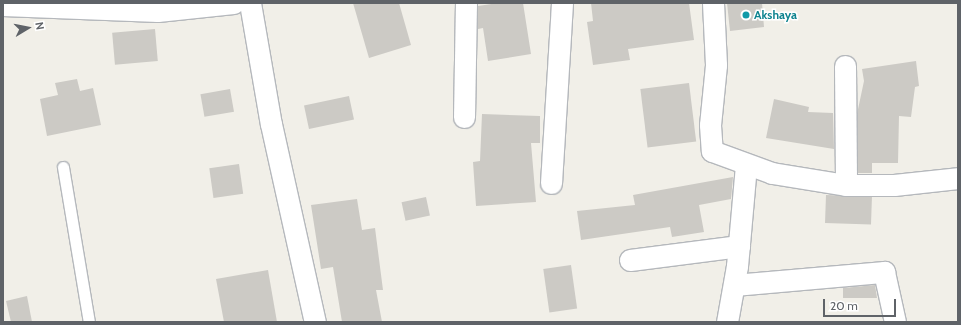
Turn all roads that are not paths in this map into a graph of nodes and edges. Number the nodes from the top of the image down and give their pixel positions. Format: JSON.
{"nodes":[{"id":1,"x":234,"y":3,"type":"edge"},
{"id":2,"x":250,"y":3,"type":"edge"},
{"id":3,"x":466,"y":3,"type":"edge"},
{"id":4,"x":562,"y":3,"type":"edge"},
{"id":5,"x":713,"y":3,"type":"edge"},
{"id":6,"x":3,"y":5,"type":"edge"},
{"id":7,"x":845,"y":66,"type":"dead end"},
{"id":8,"x":464,"y":117,"type":"dead end"},
{"id":9,"x":746,"y":165,"type":"junction"},
{"id":10,"x":63,"y":167,"type":"dead end"},
{"id":11,"x":958,"y":178,"type":"edge"},
{"id":12,"x":551,"y":183,"type":"dead end"},
{"id":13,"x":846,"y":185,"type":"junction"},
{"id":14,"x":739,"y":246,"type":"junction"},
{"id":15,"x":630,"y":260,"type":"dead end"},
{"id":16,"x":734,"y":285,"type":"junction"},
{"id":17,"x":89,"y":322,"type":"edge"},
{"id":18,"x":315,"y":322,"type":"edge"},
{"id":19,"x":727,"y":322,"type":"edge"},
{"id":20,"x":894,"y":322,"type":"edge"}],
"edges":[{"from":1,"to":6,"type":"street"},
{"from":2,"to":18,"type":"street"},
{"from":3,"to":8,"type":"street"},
{"from":4,"to":12,"type":"street"},
{"from":5,"to":9,"type":"street"},
{"from":7,"to":13,"type":"street"},
{"from":9,"to":13,"type":"street"},
{"from":9,"to":14,"type":"street"},
{"from":10,"to":17,"type":"lane"},
{"from":11,"to":13,"type":"street"},
{"from":14,"to":15,"type":"street"},
{"from":14,"to":16,"type":"street"},
{"from":16,"to":19,"type":"street"},
{"from":16,"to":20,"type":"street"}]}
